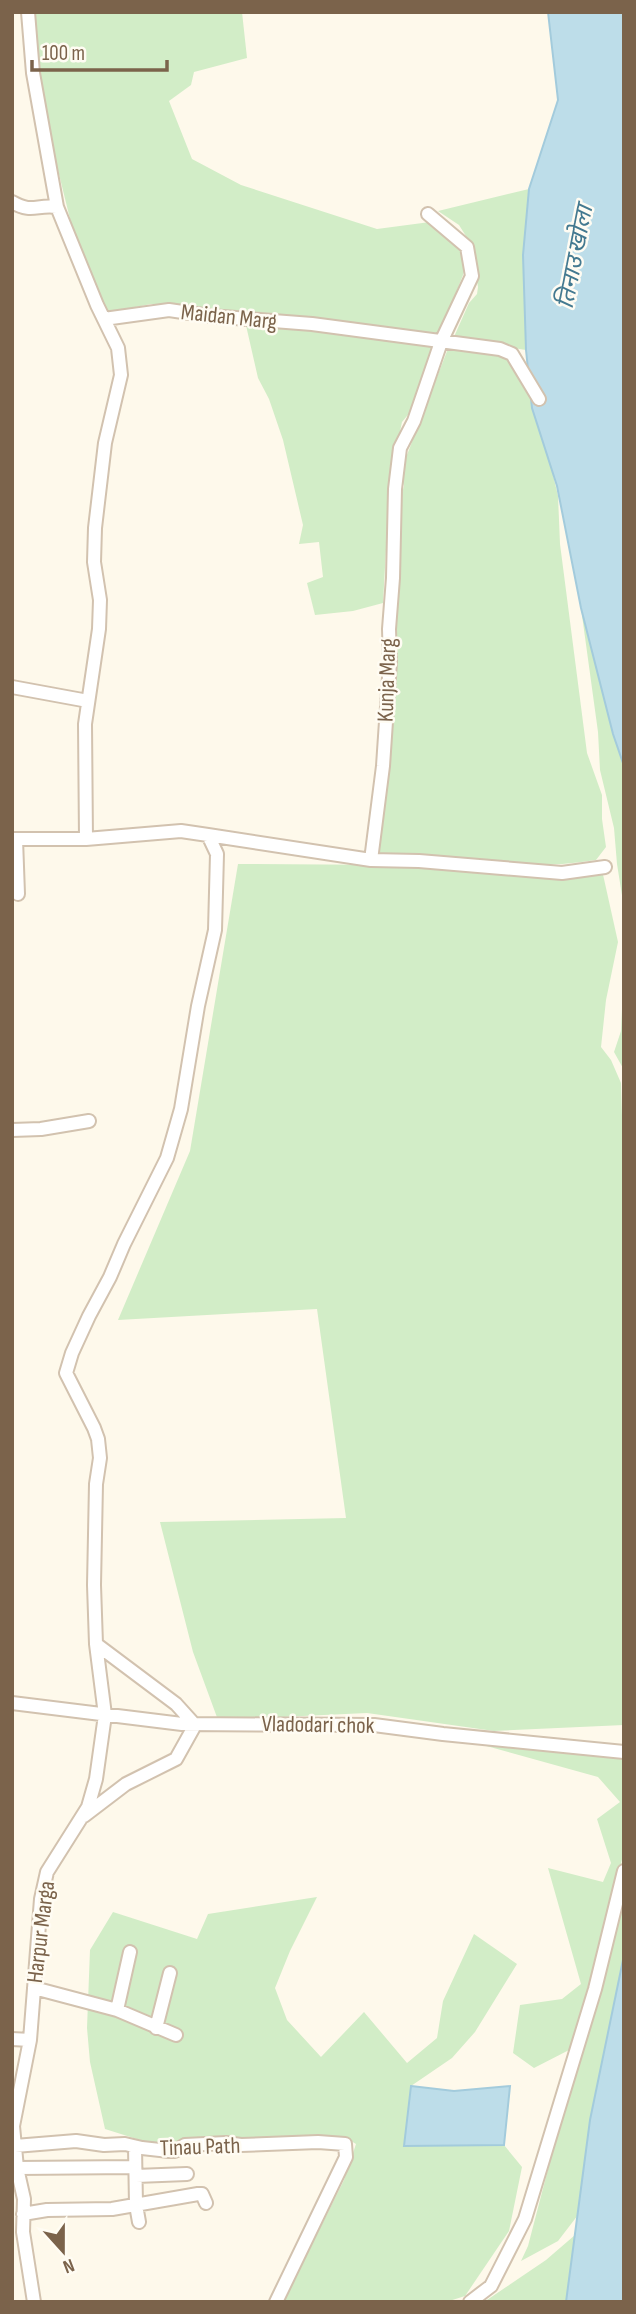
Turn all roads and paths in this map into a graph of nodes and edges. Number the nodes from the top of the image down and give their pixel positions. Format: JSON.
{"nodes":[{"id":1,"x":28,"y":12,"type":"edge"},
{"id":2,"x":12,"y":202,"type":"edge"},
{"id":3,"x":57,"y":207,"type":"junction"},
{"id":4,"x":428,"y":214,"type":"dead end"},
{"id":5,"x":104,"y":319,"type":"junction"},
{"id":6,"x":441,"y":342,"type":"junction"},
{"id":7,"x":539,"y":399,"type":"dead end"},
{"id":8,"x":12,"y":687,"type":"edge"},
{"id":9,"x":88,"y":701,"type":"junction"},
{"id":10,"x":208,"y":835,"type":"junction"},
{"id":11,"x":14,"y":839,"type":"edge"},
{"id":12,"x":86,"y":839,"type":"junction"},
{"id":13,"x":371,"y":860,"type":"junction"},
{"id":14,"x":605,"y":867,"type":"dead end"},
{"id":15,"x":18,"y":894,"type":"dead end"},
{"id":16,"x":89,"y":1121,"type":"dead end"},
{"id":17,"x":12,"y":1130,"type":"edge"},
{"id":18,"x":96,"y":1644,"type":"junction"},
{"id":19,"x":12,"y":1703,"type":"edge"},
{"id":20,"x":105,"y":1715,"type":"junction"},
{"id":21,"x":195,"y":1725,"type":"junction"},
{"id":22,"x":624,"y":1752,"type":"edge"},
{"id":23,"x":81,"y":1819,"type":"junction"},
{"id":24,"x":624,"y":1871,"type":"edge"},
{"id":25,"x":130,"y":1952,"type":"dead end"},
{"id":26,"x":170,"y":1973,"type":"dead end"},
{"id":27,"x":34,"y":1988,"type":"junction"},
{"id":28,"x":117,"y":2010,"type":"junction"},
{"id":29,"x":156,"y":2028,"type":"junction"},
{"id":30,"x":176,"y":2035,"type":"dead end"},
{"id":31,"x":12,"y":2039,"type":"edge"},
{"id":32,"x":30,"y":2040,"type":"junction"},
{"id":33,"x":15,"y":2146,"type":"junction"},
{"id":34,"x":135,"y":2147,"type":"junction"},
{"id":35,"x":17,"y":2168,"type":"junction"},
{"id":36,"x":135,"y":2172,"type":"junction"},
{"id":37,"x":187,"y":2174,"type":"dead end"},
{"id":38,"x":18,"y":2200,"type":"edge"},
{"id":39,"x":206,"y":2203,"type":"dead end"},
{"id":40,"x":136,"y":2205,"type":"junction"},
{"id":41,"x":23,"y":2214,"type":"junction"},
{"id":42,"x":139,"y":2222,"type":"dead end"},
{"id":43,"x":19,"y":2248,"type":"edge"},
{"id":44,"x":34,"y":2302,"type":"edge"},
{"id":45,"x":276,"y":2302,"type":"edge"},
{"id":46,"x":470,"y":2302,"type":"edge"}],
"edges":[{"from":1,"to":3,"type":"street"},
{"from":2,"to":3,"type":"street"},
{"from":3,"to":5,"type":"street"},
{"from":4,"to":6,"type":"street"},
{"from":5,"to":6,"type":"street","name":"Maidan Marg"},
{"from":5,"to":9,"type":"street"},
{"from":6,"to":7,"type":"street"},
{"from":6,"to":13,"type":"street","name":"Kunja Marg"},
{"from":8,"to":9,"type":"street"},
{"from":9,"to":12,"type":"street"},
{"from":10,"to":12,"type":"street"},
{"from":10,"to":13,"type":"street"},
{"from":10,"to":18,"type":"street","name":"Harpur Marga"},
{"from":11,"to":12,"type":"street"},
{"from":11,"to":15,"type":"street"},
{"from":13,"to":14,"type":"street"},
{"from":16,"to":17,"type":"street"},
{"from":18,"to":20,"type":"street","name":"Harpur Marga"},
{"from":18,"to":21,"type":"street"},
{"from":19,"to":20,"type":"street","name":"Vladodari chok"},
{"from":20,"to":21,"type":"street","name":"Vladodari chok"},
{"from":20,"to":23,"type":"street","name":"Harpur Marga"},
{"from":21,"to":22,"type":"street","name":"Vladodari chok"},
{"from":21,"to":23,"type":"street"},
{"from":23,"to":27,"type":"street","name":"Harpur Marga"},
{"from":24,"to":46,"type":"street"},
{"from":25,"to":28,"type":"street"},
{"from":26,"to":29,"type":"street"},
{"from":27,"to":28,"type":"street"},
{"from":27,"to":32,"type":"street","name":"Harpur Marga"},
{"from":28,"to":29,"type":"street"},
{"from":29,"to":30,"type":"street"},
{"from":31,"to":32,"type":"street"},
{"from":32,"to":33,"type":"street","name":"Harpur Marga"},
{"from":33,"to":34,"type":"street","name":"Tinau Path"},
{"from":33,"to":35,"type":"street","name":"Harpur Marga"},
{"from":34,"to":36,"type":"street"},
{"from":34,"to":45,"type":"street","name":"Tinau Path"},
{"from":35,"to":36,"type":"street","name":"Tinau Path"},
{"from":35,"to":38,"type":"street","name":"Harpur Marga"},
{"from":36,"to":37,"type":"street","name":"Tinau Path"},
{"from":36,"to":40,"type":"street"},
{"from":38,"to":41,"type":"street","name":"Harpur Marga"},
{"from":39,"to":40,"type":"street","name":"Tinau Path"},
{"from":40,"to":41,"type":"street","name":"Tinau Path"},
{"from":40,"to":42,"type":"street"},
{"from":41,"to":43,"type":"street","name":"Harpur Marga"},
{"from":43,"to":44,"type":"street","name":"Harpur Marga"}]}
